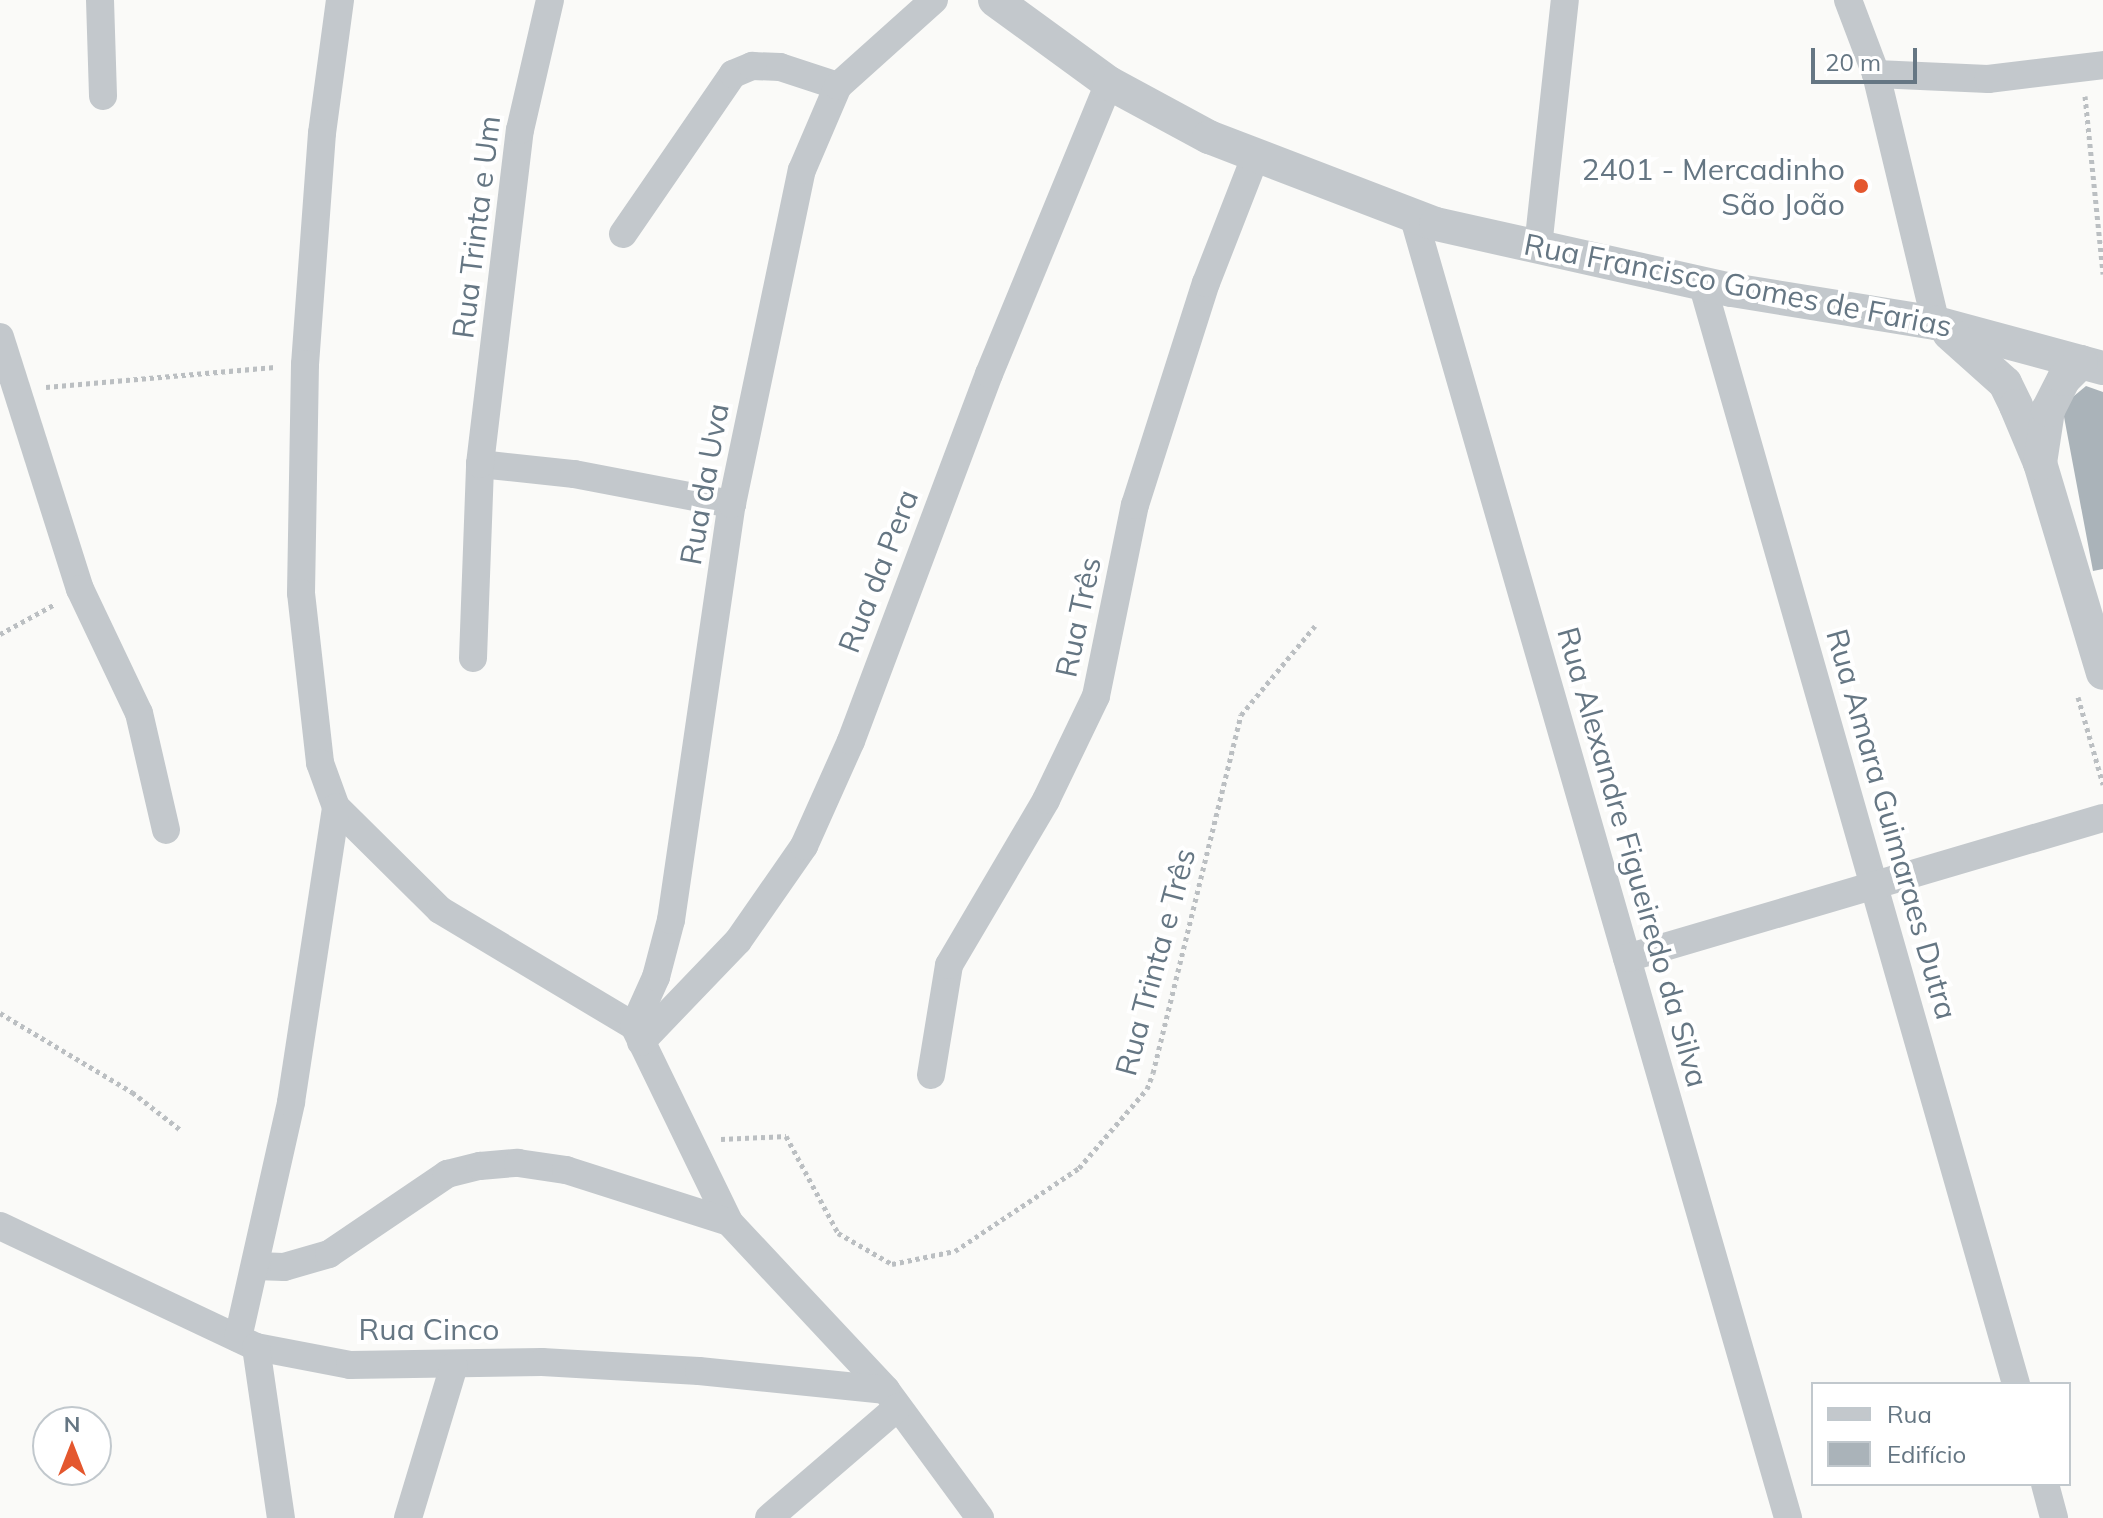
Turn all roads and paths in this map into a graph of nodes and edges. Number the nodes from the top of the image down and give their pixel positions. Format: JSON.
{"nodes":[{"id":1,"x":100,"y":0,"type":"edge"},
{"id":2,"x":340,"y":0,"type":"edge"},
{"id":3,"x":550,"y":0,"type":"edge"},
{"id":4,"x":934,"y":0,"type":"edge"},
{"id":5,"x":995,"y":0,"type":"edge"},
{"id":6,"x":1565,"y":0,"type":"edge"},
{"id":7,"x":1848,"y":0,"type":"edge"},
{"id":8,"x":2093,"y":68,"type":"edge"},
{"id":9,"x":1876,"y":74,"type":"junction"},
{"id":10,"x":1109,"y":83,"type":"junction"},
{"id":11,"x":838,"y":86,"type":"junction"},
{"id":12,"x":103,"y":96,"type":"dead end"},
{"id":13,"x":1256,"y":155,"type":"junction"},
{"id":14,"x":1413,"y":215,"type":"junction"},
{"id":15,"x":623,"y":234,"type":"dead end"},
{"id":16,"x":1538,"y":247,"type":"junction"},
{"id":17,"x":2103,"y":274,"type":"edge"},
{"id":18,"x":1702,"y":283,"type":"junction"},
{"id":19,"x":1936,"y":323,"type":"junction"},
{"id":20,"x":0,"y":337,"type":"edge"},
{"id":21,"x":305,"y":364,"type":"junction"},
{"id":22,"x":2092,"y":365,"type":"edge"},
{"id":23,"x":21,"y":390,"type":"junction"},
{"id":24,"x":2040,"y":463,"type":"junction"},
{"id":25,"x":480,"y":464,"type":"junction"},
{"id":26,"x":732,"y":504,"type":"junction"},
{"id":27,"x":80,"y":589,"type":"junction"},
{"id":28,"x":1315,"y":626,"type":"dead end"},
{"id":29,"x":0,"y":634,"type":"edge"},
{"id":30,"x":473,"y":658,"type":"dead end"},
{"id":31,"x":2103,"y":673,"type":"edge"},
{"id":32,"x":336,"y":807,"type":"junction"},
{"id":33,"x":2103,"y":818,"type":"edge"},
{"id":34,"x":166,"y":830,"type":"dead end"},
{"id":35,"x":1875,"y":885,"type":"junction"},
{"id":36,"x":1627,"y":958,"type":"junction"},
{"id":37,"x":0,"y":1013,"type":"edge"},
{"id":38,"x":638,"y":1034,"type":"junction"},
{"id":39,"x":931,"y":1075,"type":"dead end"},
{"id":40,"x":182,"y":1131,"type":"dead end"},
{"id":41,"x":689,"y":1141,"type":"junction"},
{"id":42,"x":729,"y":1222,"type":"junction"},
{"id":43,"x":0,"y":1226,"type":"edge"},
{"id":44,"x":255,"y":1266,"type":"junction"},
{"id":45,"x":247,"y":1343,"type":"junction"},
{"id":46,"x":454,"y":1366,"type":"junction"},
{"id":47,"x":2015,"y":1382,"type":"edge"},
{"id":48,"x":892,"y":1398,"type":"junction"},
{"id":49,"x":2046,"y":1486,"type":"edge"},
{"id":50,"x":281,"y":1518,"type":"edge"},
{"id":51,"x":408,"y":1518,"type":"edge"},
{"id":52,"x":769,"y":1518,"type":"edge"},
{"id":53,"x":980,"y":1518,"type":"edge"},
{"id":54,"x":1788,"y":1518,"type":"edge"},
{"id":55,"x":2054,"y":1518,"type":"edge"}],
"edges":[{"from":1,"to":12,"type":"street"},
{"from":2,"to":21,"type":"street"},
{"from":3,"to":25,"type":"street","name":"Rua Trinta e Um"},
{"from":4,"to":11,"type":"street","name":"Rua da Uva"},
{"from":5,"to":10,"type":"street","name":"Rua Francisco Gomes de Farias"},
{"from":6,"to":16,"type":"street"},
{"from":7,"to":9,"type":"street"},
{"from":8,"to":9,"type":"street"},
{"from":8,"to":17,"type":"path"},
{"from":9,"to":19,"type":"street"},
{"from":10,"to":13,"type":"street","name":"Rua Francisco Gomes de Farias"},
{"from":10,"to":38,"type":"street","name":"Rua da Pera"},
{"from":11,"to":15,"type":"street"},
{"from":11,"to":26,"type":"street","name":"Rua da Uva"},
{"from":13,"to":14,"type":"street","name":"Rua Francisco Gomes de Farias"},
{"from":13,"to":39,"type":"street","name":"Rua Três"},
{"from":14,"to":16,"type":"street","name":"Rua Francisco Gomes de Farias"},
{"from":14,"to":36,"type":"street","name":"Rua Alexandre Figueiredo da Silva"},
{"from":16,"to":18,"type":"street","name":"Rua Francisco Gomes de Farias"},
{"from":18,"to":19,"type":"street","name":"Rua Francisco Gomes de Farias"},
{"from":18,"to":35,"type":"street","name":"Rua Amara Guimaraes Dutra"},
{"from":19,"to":22,"type":"street","name":"Rua Francisco Gomes de Farias"},
{"from":19,"to":24,"type":"street"},
{"from":20,"to":23,"type":"street"},
{"from":21,"to":23,"type":"path"},
{"from":21,"to":32,"type":"street"},
{"from":22,"to":24,"type":"street"},
{"from":23,"to":27,"type":"street"},
{"from":24,"to":31,"type":"street"},
{"from":25,"to":26,"type":"street"},
{"from":25,"to":30,"type":"street","name":"Rua Trinta e Um"},
{"from":26,"to":38,"type":"street","name":"Rua da Uva"},
{"from":27,"to":29,"type":"path"},
{"from":27,"to":34,"type":"street"},
{"from":28,"to":41,"type":"path","name":"Rua Trinta e Três"},
{"from":32,"to":38,"type":"street"},
{"from":32,"to":44,"type":"street"},
{"from":33,"to":35,"type":"street"},
{"from":35,"to":36,"type":"street"},
{"from":35,"to":47,"type":"street","name":"Rua Amara Guimaraes Dutra"},
{"from":36,"to":54,"type":"street","name":"Rua Alexandre Figueiredo da Silva"},
{"from":37,"to":40,"type":"path"},
{"from":38,"to":41,"type":"street"},
{"from":41,"to":42,"type":"street"},
{"from":42,"to":44,"type":"street"},
{"from":42,"to":48,"type":"street"},
{"from":43,"to":45,"type":"street","name":"Rua Cinco"},
{"from":44,"to":45,"type":"street"},
{"from":45,"to":46,"type":"street","name":"Rua Cinco"},
{"from":45,"to":50,"type":"street"},
{"from":46,"to":48,"type":"street","name":"Rua Cinco"},
{"from":46,"to":51,"type":"street"},
{"from":48,"to":52,"type":"street"},
{"from":48,"to":53,"type":"street"},
{"from":49,"to":55,"type":"street"}]}
